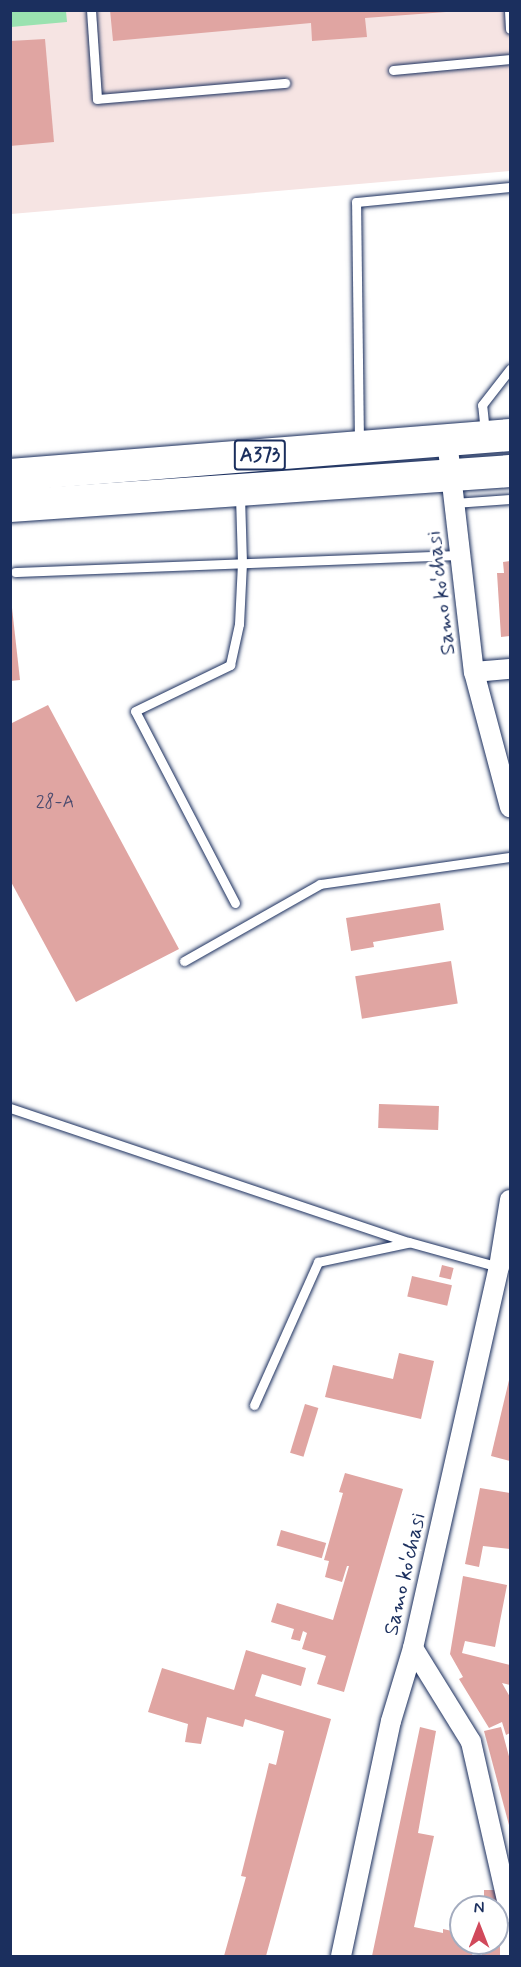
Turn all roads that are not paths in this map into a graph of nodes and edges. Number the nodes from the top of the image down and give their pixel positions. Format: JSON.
{"nodes":[{"id":1,"x":92,"y":10,"type":"edge"},
{"id":2,"x":509,"y":10,"type":"edge"},
{"id":3,"x":510,"y":29,"type":"edge"},
{"id":4,"x":510,"y":59,"type":"edge"},
{"id":5,"x":393,"y":70,"type":"dead end"},
{"id":6,"x":285,"y":83,"type":"dead end"},
{"id":7,"x":510,"y":187,"type":"edge"},
{"id":8,"x":510,"y":369,"type":"edge"},
{"id":9,"x":498,"y":436,"type":"edge"},
{"id":10,"x":447,"y":440,"type":"junction"},
{"id":11,"x":359,"y":447,"type":"junction"},
{"id":12,"x":510,"y":471,"type":"edge"},
{"id":13,"x":10,"y":475,"type":"edge"},
{"id":14,"x":240,"y":490,"type":"junction"},
{"id":15,"x":453,"y":490,"type":"junction"},
{"id":16,"x":510,"y":499,"type":"edge"},
{"id":17,"x":10,"y":506,"type":"edge"},
{"id":18,"x":460,"y":555,"type":"junction"},
{"id":19,"x":242,"y":563,"type":"junction"},
{"id":20,"x":15,"y":572,"type":"dead end"},
{"id":21,"x":510,"y":669,"type":"edge"},
{"id":22,"x":474,"y":672,"type":"junction"},
{"id":23,"x":510,"y":807,"type":"edge"},
{"id":24,"x":510,"y":857,"type":"edge"},
{"id":25,"x":235,"y":903,"type":"dead end"},
{"id":26,"x":184,"y":961,"type":"dead end"},
{"id":27,"x":10,"y":1108,"type":"edge"},
{"id":28,"x":510,"y":1200,"type":"edge"},
{"id":29,"x":409,"y":1242,"type":"junction"},
{"id":30,"x":499,"y":1267,"type":"junction"},
{"id":31,"x":254,"y":1406,"type":"dead end"},
{"id":32,"x":413,"y":1648,"type":"junction"},
{"id":33,"x":510,"y":1913,"type":"edge"},
{"id":34,"x":341,"y":1956,"type":"edge"}],
"edges":[{"from":1,"to":6,"type":"lane"},
{"from":2,"to":3,"type":"lane"},
{"from":4,"to":5,"type":"lane"},
{"from":7,"to":11,"type":"lane"},
{"from":8,"to":9,"type":"lane"},
{"from":9,"to":10,"type":"highway","number":"A373"},
{"from":10,"to":11,"type":"highway","number":"A373"},
{"from":10,"to":15,"type":"street","name":"Samo koʻchasi"},
{"from":11,"to":13,"type":"highway","number":"A373"},
{"from":12,"to":15,"type":"highway","number":"A373"},
{"from":14,"to":15,"type":"highway","number":"A373"},
{"from":14,"to":17,"type":"highway","number":"A373"},
{"from":14,"to":19,"type":"lane"},
{"from":15,"to":16,"type":"lane"},
{"from":15,"to":18,"type":"street","name":"Samo koʻchasi"},
{"from":18,"to":19,"type":"lane"},
{"from":18,"to":22,"type":"street","name":"Samo koʻchasi"},
{"from":19,"to":20,"type":"lane"},
{"from":19,"to":25,"type":"lane"},
{"from":21,"to":22,"type":"street"},
{"from":22,"to":23,"type":"street","name":"Samo koʻchasi"},
{"from":24,"to":26,"type":"lane"},
{"from":27,"to":29,"type":"lane"},
{"from":28,"to":30,"type":"street","name":"Samo koʻchasi"},
{"from":29,"to":30,"type":"lane"},
{"from":29,"to":31,"type":"lane"},
{"from":30,"to":32,"type":"street","name":"Samo koʻchasi"},
{"from":32,"to":33,"type":"street"},
{"from":32,"to":34,"type":"street","name":"Samo koʻchasi"}]}
